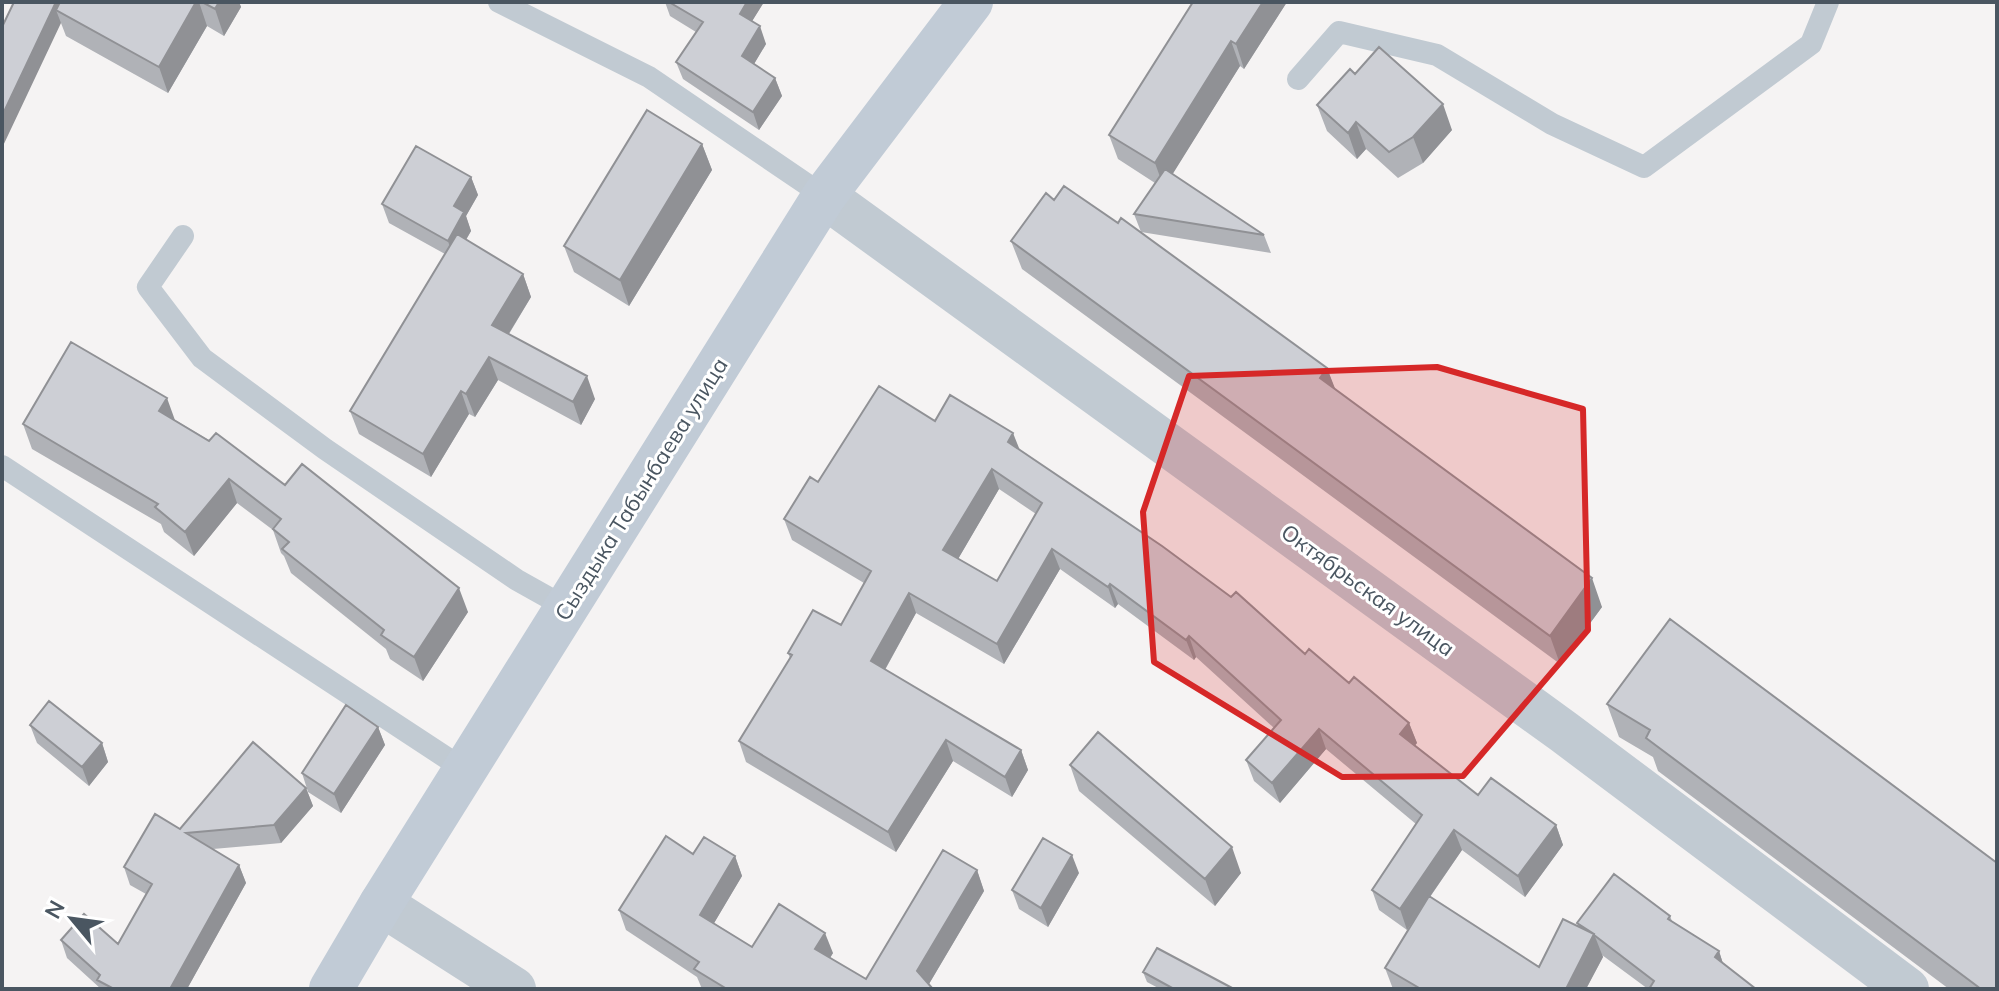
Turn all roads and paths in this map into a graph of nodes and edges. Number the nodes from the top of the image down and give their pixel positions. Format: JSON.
{"nodes":[{"id":1,"x":499,"y":2,"type":"edge"},
{"id":2,"x":971,"y":2,"type":"edge"},
{"id":3,"x":1828,"y":2,"type":"edge"},
{"id":4,"x":1298,"y":79,"type":"dead end"},
{"id":5,"x":824,"y":196,"type":"junction"},
{"id":6,"x":183,"y":236,"type":"dead end"},
{"id":7,"x":2,"y":466,"type":"edge"},
{"id":8,"x":567,"y":608,"type":"junction"},
{"id":9,"x":465,"y":770,"type":"junction"},
{"id":10,"x":381,"y":904,"type":"junction"},
{"id":11,"x":331,"y":989,"type":"edge"},
{"id":12,"x":514,"y":989,"type":"edge"},
{"id":13,"x":1907,"y":989,"type":"edge"}],
"edges":[{"from":1,"to":5,"type":"lane"},
{"from":2,"to":5,"type":"street","name":"Сыздыка Табынбаева улица"},
{"from":3,"to":4,"type":"lane"},
{"from":5,"to":8,"type":"street","name":"Сыздыка Табынбаева улица"},
{"from":5,"to":13,"type":"street","name":"Октябрьская улица"},
{"from":6,"to":8,"type":"lane"},
{"from":7,"to":9,"type":"lane"},
{"from":8,"to":9,"type":"street","name":"Сыздыка Табынбаева улица"},
{"from":9,"to":10,"type":"street","name":"Сыздыка Табынбаева улица"},
{"from":10,"to":11,"type":"street","name":"Сыздыка Табынбаева улица"},
{"from":10,"to":12,"type":"street"}]}
